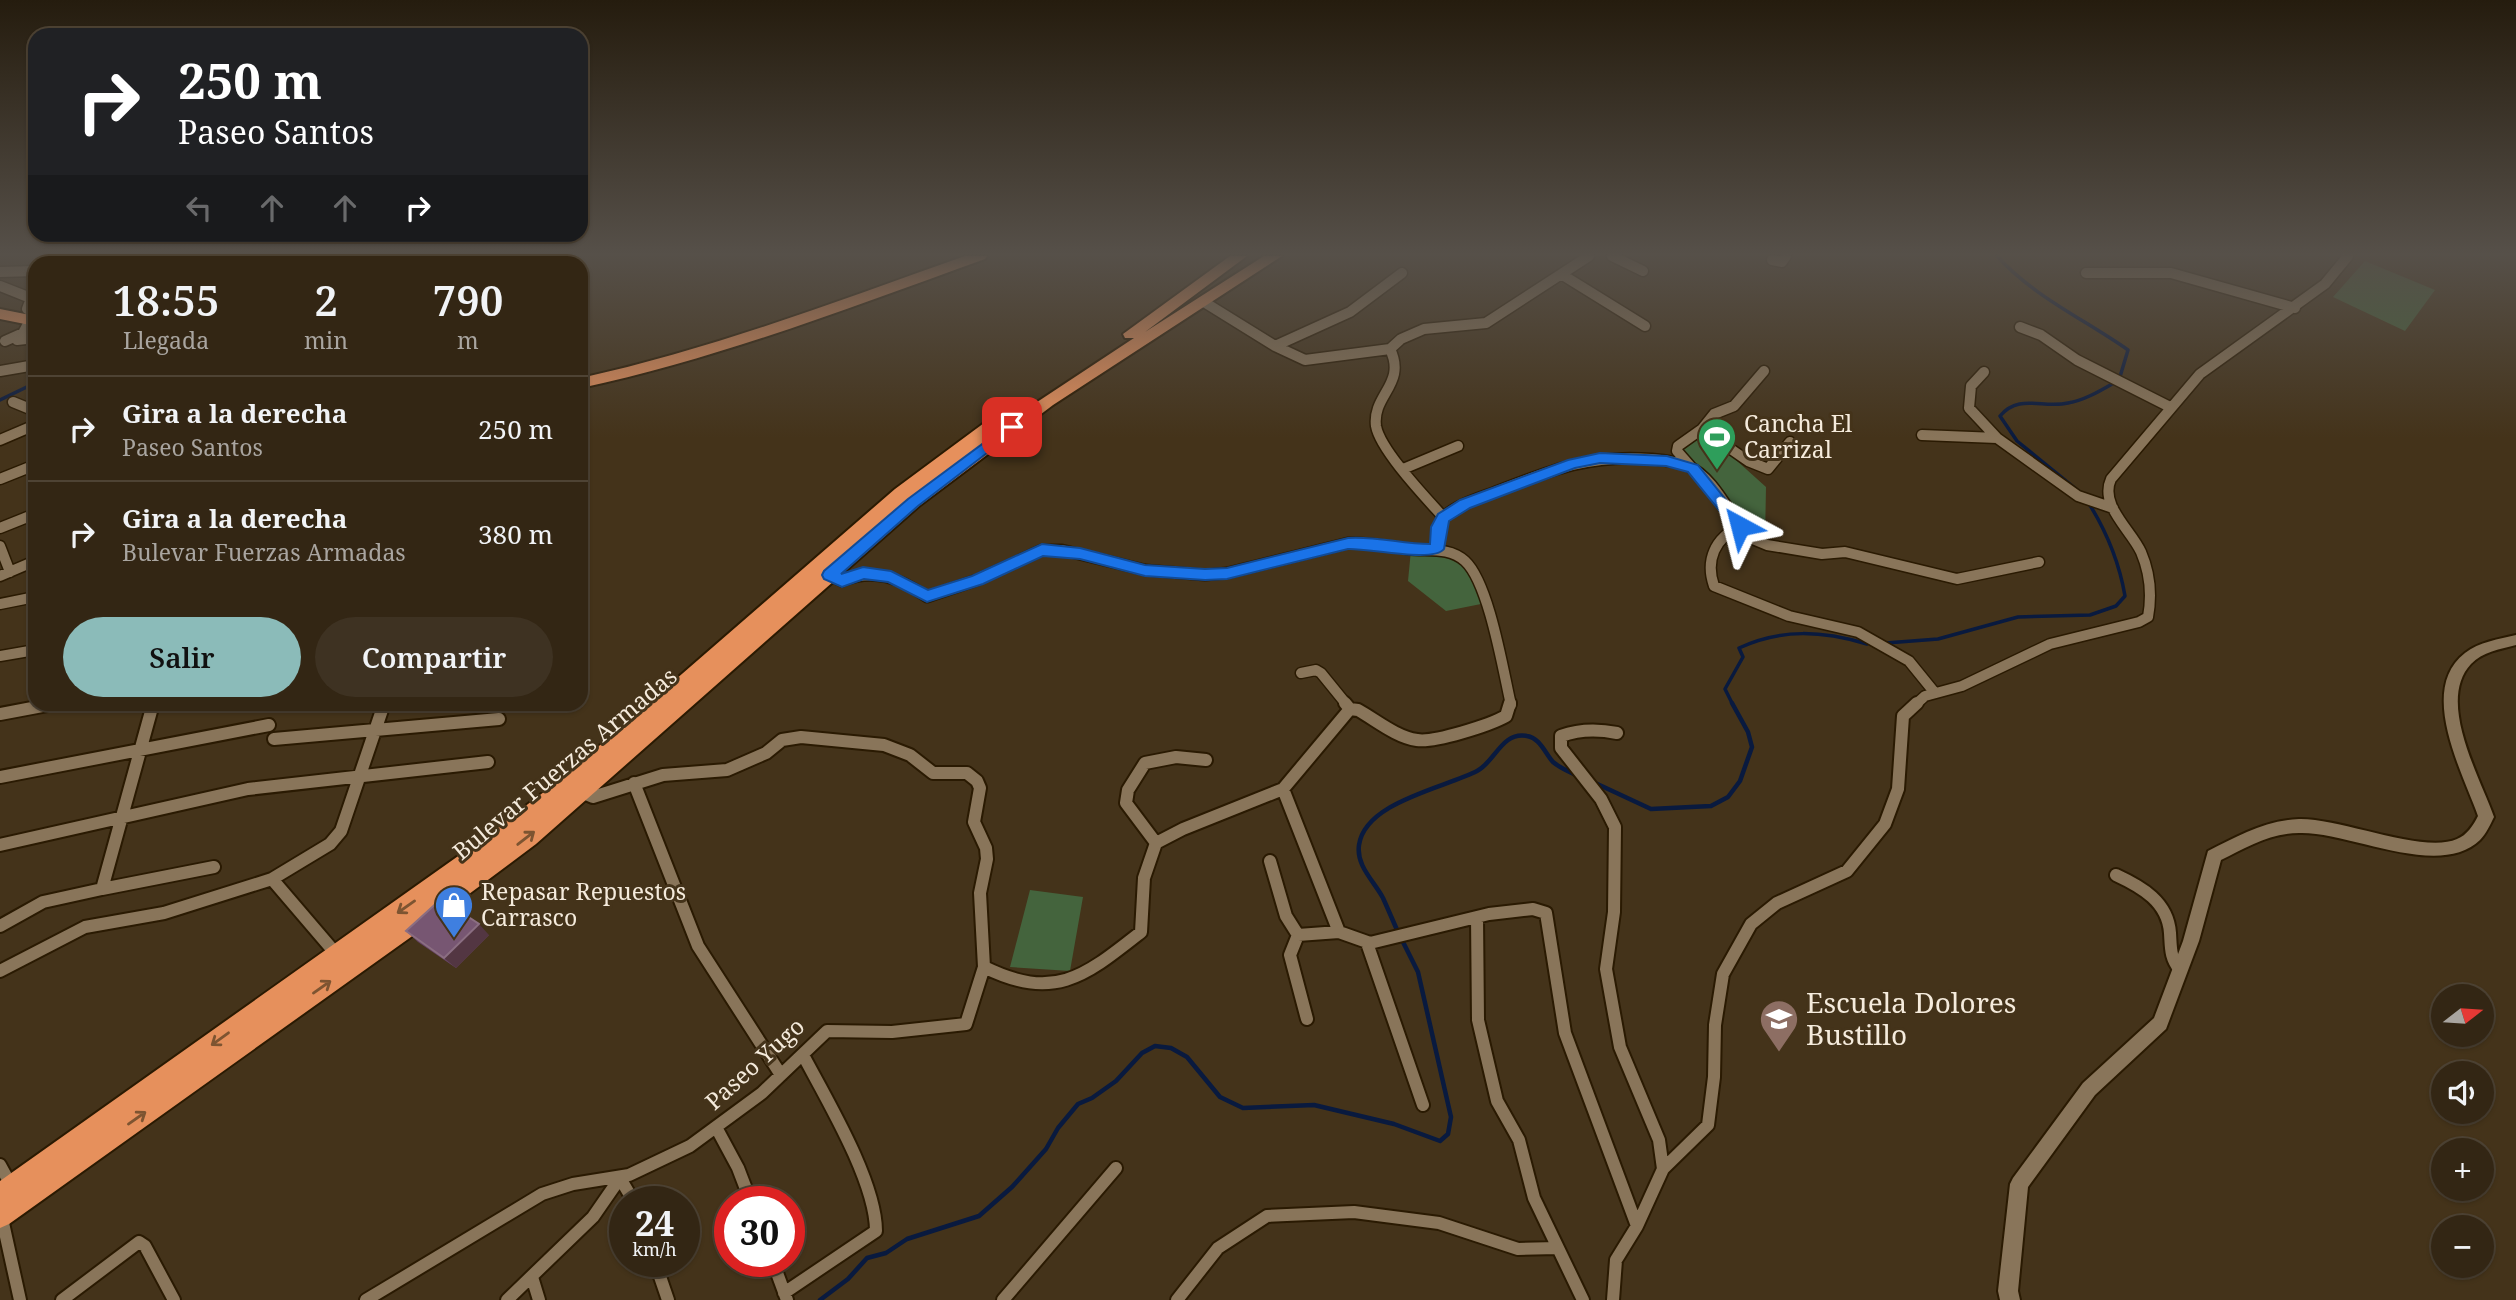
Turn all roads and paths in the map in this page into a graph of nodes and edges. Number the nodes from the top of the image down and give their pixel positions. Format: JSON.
{"nodes":[{"id":1,"x":775,"y":317,"type":"edge"},
{"id":2,"x":802,"y":317,"type":"edge"},
{"id":3,"x":1163,"y":317,"type":"edge"},
{"id":4,"x":1166,"y":317,"type":"edge"},
{"id":5,"x":1176,"y":317,"type":"edge"},
{"id":6,"x":1228,"y":317,"type":"edge"},
{"id":7,"x":1340,"y":317,"type":"edge"},
{"id":8,"x":1496,"y":317,"type":"edge"},
{"id":9,"x":1630,"y":317,"type":"edge"},
{"id":10,"x":2281,"y":317,"type":"edge"},
{"id":11,"x":28,"y":323,"type":"edge"},
{"id":12,"x":1645,"y":326,"type":"dead end"},
{"id":13,"x":2020,"y":327,"type":"dead end"},
{"id":14,"x":1140,"y":335,"type":"junction"},
{"id":15,"x":28,"y":339,"type":"edge"},
{"id":16,"x":2,"y":342,"type":"edge"},
{"id":17,"x":1275,"y":346,"type":"junction"},
{"id":18,"x":1390,"y":349,"type":"junction"},
{"id":19,"x":28,"y":366,"type":"edge"},
{"id":20,"x":588,"y":370,"type":"edge"},
{"id":21,"x":0,"y":371,"type":"edge"},
{"id":22,"x":1764,"y":371,"type":"dead end"},
{"id":23,"x":1984,"y":372,"type":"dead end"},
{"id":24,"x":588,"y":381,"type":"edge"},
{"id":25,"x":13,"y":402,"type":"dead end"},
{"id":26,"x":2170,"y":407,"type":"junction"},
{"id":27,"x":28,"y":408,"type":"edge"},
{"id":28,"x":28,"y":428,"type":"edge"},
{"id":29,"x":1702,"y":429,"type":"junction"},
{"id":30,"x":1922,"y":435,"type":"dead end"},
{"id":31,"x":1997,"y":438,"type":"junction"},
{"id":32,"x":0,"y":440,"type":"edge"},
{"id":33,"x":1790,"y":442,"type":"dead end"},
{"id":34,"x":1458,"y":446,"type":"dead end"},
{"id":35,"x":28,"y":469,"type":"edge"},
{"id":36,"x":1403,"y":469,"type":"junction"},
{"id":37,"x":1693,"y":469,"type":"junction"},
{"id":38,"x":0,"y":479,"type":"edge"},
{"id":39,"x":2113,"y":508,"type":"junction"},
{"id":40,"x":28,"y":517,"type":"edge"},
{"id":41,"x":1444,"y":517,"type":"junction"},
{"id":42,"x":1740,"y":526,"type":"junction"},
{"id":43,"x":0,"y":528,"type":"edge"},
{"id":44,"x":0,"y":546,"type":"edge"},
{"id":45,"x":1437,"y":549,"type":"junction"},
{"id":46,"x":2039,"y":562,"type":"dead end"},
{"id":47,"x":28,"y":564,"type":"edge"},
{"id":48,"x":5,"y":574,"type":"edge"},
{"id":49,"x":830,"y":575,"type":"junction"},
{"id":50,"x":28,"y":598,"type":"edge"},
{"id":51,"x":0,"y":604,"type":"edge"},
{"id":52,"x":2516,"y":640,"type":"edge"},
{"id":53,"x":28,"y":651,"type":"edge"},
{"id":54,"x":0,"y":656,"type":"edge"},
{"id":55,"x":1301,"y":673,"type":"dead end"},
{"id":56,"x":1935,"y":693,"type":"junction"},
{"id":57,"x":28,"y":709,"type":"edge"},
{"id":58,"x":1350,"y":709,"type":"junction"},
{"id":59,"x":151,"y":711,"type":"edge"},
{"id":60,"x":382,"y":711,"type":"edge"},
{"id":61,"x":0,"y":714,"type":"edge"},
{"id":62,"x":499,"y":719,"type":"dead end"},
{"id":63,"x":269,"y":725,"type":"dead end"},
{"id":64,"x":376,"y":728,"type":"junction"},
{"id":65,"x":1617,"y":733,"type":"dead end"},
{"id":66,"x":274,"y":739,"type":"dead end"},
{"id":67,"x":141,"y":749,"type":"junction"},
{"id":68,"x":1206,"y":760,"type":"dead end"},
{"id":69,"x":488,"y":762,"type":"dead end"},
{"id":70,"x":360,"y":776,"type":"junction"},
{"id":71,"x":0,"y":777,"type":"edge"},
{"id":72,"x":634,"y":783,"type":"junction"},
{"id":73,"x":1283,"y":789,"type":"junction"},
{"id":74,"x":581,"y":792,"type":"junction"},
{"id":75,"x":122,"y":818,"type":"junction"},
{"id":76,"x":1156,"y":843,"type":"junction"},
{"id":77,"x":0,"y":845,"type":"edge"},
{"id":78,"x":1270,"y":861,"type":"dead end"},
{"id":79,"x":214,"y":867,"type":"dead end"},
{"id":80,"x":2116,"y":875,"type":"dead end"},
{"id":81,"x":272,"y":878,"type":"junction"},
{"id":82,"x":102,"y":889,"type":"junction"},
{"id":83,"x":1477,"y":917,"type":"junction"},
{"id":84,"x":0,"y":926,"type":"edge"},
{"id":85,"x":1339,"y":932,"type":"junction"},
{"id":86,"x":1298,"y":935,"type":"junction"},
{"id":87,"x":1367,"y":943,"type":"junction"},
{"id":88,"x":337,"y":955,"type":"junction"},
{"id":89,"x":2,"y":964,"type":"edge"},
{"id":90,"x":984,"y":967,"type":"junction"},
{"id":91,"x":2180,"y":970,"type":"junction"},
{"id":92,"x":1307,"y":1019,"type":"dead end"},
{"id":93,"x":803,"y":1055,"type":"junction"},
{"id":94,"x":781,"y":1075,"type":"junction"},
{"id":95,"x":1423,"y":1105,"type":"dead end"},
{"id":96,"x":717,"y":1129,"type":"junction"},
{"id":97,"x":0,"y":1165,"type":"edge"},
{"id":98,"x":1116,"y":1168,"type":"dead end"},
{"id":99,"x":1663,"y":1169,"type":"junction"},
{"id":100,"x":620,"y":1178,"type":"junction"},
{"id":101,"x":625,"y":1186,"type":"edge"},
{"id":102,"x":745,"y":1186,"type":"edge"},
{"id":103,"x":4,"y":1203,"type":"edge"},
{"id":104,"x":1637,"y":1226,"type":"junction"},
{"id":105,"x":1557,"y":1248,"type":"junction"},
{"id":106,"x":532,"y":1277,"type":"junction"},
{"id":107,"x":660,"y":1277,"type":"edge"},
{"id":108,"x":779,"y":1277,"type":"edge"},
{"id":109,"x":786,"y":1296,"type":"edge"},
{"id":110,"x":20,"y":1300,"type":"edge"},
{"id":111,"x":62,"y":1300,"type":"edge"},
{"id":112,"x":174,"y":1300,"type":"edge"},
{"id":113,"x":366,"y":1300,"type":"edge"},
{"id":114,"x":507,"y":1300,"type":"edge"},
{"id":115,"x":539,"y":1300,"type":"edge"},
{"id":116,"x":668,"y":1300,"type":"edge"},
{"id":117,"x":1003,"y":1300,"type":"edge"},
{"id":118,"x":1177,"y":1300,"type":"edge"},
{"id":119,"x":1583,"y":1300,"type":"edge"},
{"id":120,"x":1613,"y":1300,"type":"edge"},
{"id":121,"x":2010,"y":1300,"type":"edge"}],
"edges":[{"from":1,"to":20,"type":"highway"},
{"from":2,"to":24,"type":"highway"},
{"from":3,"to":14,"type":"highway"},
{"from":4,"to":14,"type":"highway"},
{"from":5,"to":14,"type":"highway"},
{"from":6,"to":17,"type":"street"},
{"from":7,"to":17,"type":"street"},
{"from":8,"to":18,"type":"street"},
{"from":9,"to":12,"type":"street"},
{"from":10,"to":26,"type":"street"},
{"from":11,"to":16,"type":"street"},
{"from":13,"to":26,"type":"street"},
{"from":14,"to":49,"type":"highway","name":"Bulevar Fuerzas Armadas"},
{"from":14,"to":88,"type":"highway","name":"Bulevar Fuerzas Armadas","one_way":true},
{"from":15,"to":16,"type":"street"},
{"from":17,"to":18,"type":"street"},
{"from":18,"to":36,"type":"street"},
{"from":19,"to":21,"type":"street"},
{"from":22,"to":29,"type":"street"},
{"from":23,"to":31,"type":"street"},
{"from":25,"to":27,"type":"street"},
{"from":26,"to":39,"type":"street"},
{"from":28,"to":32,"type":"street"},
{"from":29,"to":33,"type":"street"},
{"from":29,"to":37,"type":"street"},
{"from":30,"to":31,"type":"street"},
{"from":31,"to":39,"type":"street"},
{"from":34,"to":36,"type":"street"},
{"from":35,"to":38,"type":"street"},
{"from":36,"to":41,"type":"street"},
{"from":37,"to":41,"type":"street"},
{"from":37,"to":42,"type":"street"},
{"from":39,"to":56,"type":"street"},
{"from":40,"to":43,"type":"street"},
{"from":41,"to":45,"type":"street"},
{"from":42,"to":46,"type":"street"},
{"from":42,"to":56,"type":"street"},
{"from":44,"to":48,"type":"street"},
{"from":45,"to":49,"type":"street"},
{"from":45,"to":58,"type":"street"},
{"from":47,"to":48,"type":"street"},
{"from":49,"to":74,"type":"highway","name":"Bulevar Fuerzas Armadas"},
{"from":50,"to":51,"type":"street"},
{"from":52,"to":91,"type":"street"},
{"from":53,"to":54,"type":"street"},
{"from":55,"to":58,"type":"street"},
{"from":56,"to":99,"type":"street"},
{"from":57,"to":61,"type":"street"},
{"from":58,"to":73,"type":"street"},
{"from":59,"to":67,"type":"street"},
{"from":60,"to":64,"type":"street"},
{"from":62,"to":64,"type":"street"},
{"from":63,"to":67,"type":"street"},
{"from":64,"to":66,"type":"street"},
{"from":64,"to":70,"type":"street"},
{"from":65,"to":99,"type":"street"},
{"from":67,"to":71,"type":"street"},
{"from":67,"to":75,"type":"street"},
{"from":68,"to":76,"type":"street"},
{"from":69,"to":70,"type":"street"},
{"from":70,"to":75,"type":"street"},
{"from":70,"to":81,"type":"street"},
{"from":72,"to":74,"type":"street","name":"Paseo Yugo"},
{"from":72,"to":90,"type":"street","name":"Paseo Yugo"},
{"from":72,"to":94,"type":"street"},
{"from":73,"to":76,"type":"street"},
{"from":73,"to":85,"type":"street"},
{"from":103,"to":74,"type":"highway","name":"Bulevar Fuerzas Armadas","one_way":true},
{"from":75,"to":77,"type":"street"},
{"from":75,"to":82,"type":"street"},
{"from":76,"to":90,"type":"street"},
{"from":78,"to":86,"type":"street"},
{"from":79,"to":82,"type":"street"},
{"from":80,"to":91,"type":"street"},
{"from":81,"to":88,"type":"street"},
{"from":81,"to":89,"type":"street"},
{"from":82,"to":84,"type":"street"},
{"from":83,"to":87,"type":"street"},
{"from":83,"to":104,"type":"street"},
{"from":83,"to":105,"type":"street"},
{"from":85,"to":86,"type":"street"},
{"from":85,"to":87,"type":"street"},
{"from":86,"to":92,"type":"street"},
{"from":87,"to":95,"type":"street"},
{"from":88,"to":103,"type":"highway","name":"Bulevar Fuerzas Armadas","one_way":true},
{"from":90,"to":93,"type":"street","name":"Paseo Yugo"},
{"from":91,"to":121,"type":"street"},
{"from":93,"to":94,"type":"street","name":"Paseo Yugo"},
{"from":93,"to":109,"type":"street"},
{"from":94,"to":96,"type":"street","name":"Paseo Yugo"},
{"from":96,"to":100,"type":"street","name":"Paseo Yugo"},
{"from":96,"to":102,"type":"street"},
{"from":97,"to":103,"type":"street"},
{"from":98,"to":117,"type":"street"},
{"from":99,"to":104,"type":"street"},
{"from":100,"to":101,"type":"street"},
{"from":100,"to":106,"type":"street"},
{"from":100,"to":113,"type":"street","name":"Paseo Yugo"},
{"from":103,"to":110,"type":"street"},
{"from":104,"to":120,"type":"street"},
{"from":105,"to":118,"type":"street"},
{"from":105,"to":119,"type":"street"},
{"from":106,"to":114,"type":"street"},
{"from":106,"to":115,"type":"street"},
{"from":107,"to":116,"type":"street"},
{"from":108,"to":109,"type":"street"},
{"from":111,"to":112,"type":"street"}]}
